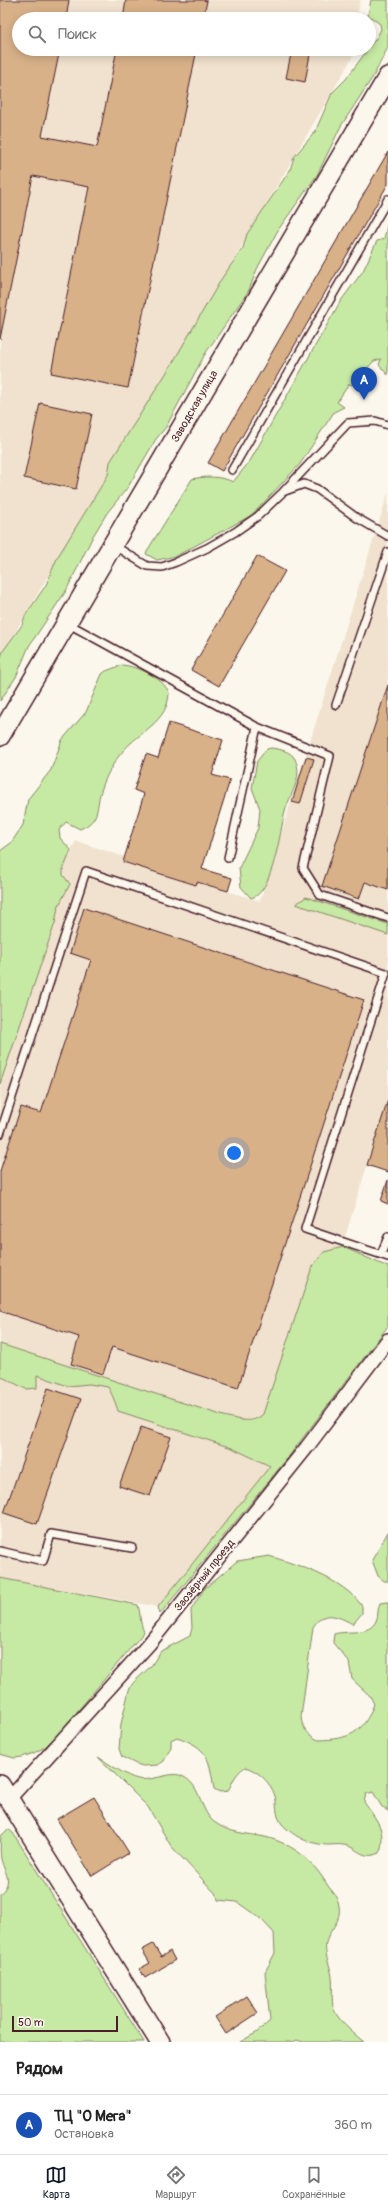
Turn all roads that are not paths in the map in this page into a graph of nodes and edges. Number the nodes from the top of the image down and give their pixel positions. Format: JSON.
{"nodes":[{"id":1,"x":388,"y":76,"type":"edge"},
{"id":2,"x":388,"y":199,"type":"edge"},
{"id":3,"x":388,"y":425,"type":"edge"},
{"id":4,"x":232,"y":470,"type":"dead end"},
{"id":5,"x":283,"y":492,"type":"junction"},
{"id":6,"x":388,"y":536,"type":"edge"},
{"id":7,"x":113,"y":545,"type":"junction"},
{"id":8,"x":388,"y":552,"type":"edge"},
{"id":9,"x":67,"y":623,"type":"junction"},
{"id":10,"x":336,"y":705,"type":"dead end"},
{"id":11,"x":257,"y":727,"type":"junction"},
{"id":12,"x":0,"y":736,"type":"edge"},
{"id":13,"x":228,"y":858,"type":"dead end"},
{"id":14,"x":388,"y":918,"type":"edge"},
{"id":15,"x":0,"y":1134,"type":"edge"},
{"id":16,"x":388,"y":1236,"type":"edge"},
{"id":17,"x":385,"y":1255,"type":"edge"},
{"id":18,"x":388,"y":1340,"type":"edge"},
{"id":19,"x":132,"y":1548,"type":"dead end"},
{"id":20,"x":0,"y":1551,"type":"edge"},
{"id":21,"x":4,"y":1792,"type":"edge"},
{"id":22,"x":160,"y":2042,"type":"edge"}],
"edges":[{"from":1,"to":7,"type":"street","name":"Заводская улица"},
{"from":2,"to":4,"type":"lane"},
{"from":3,"to":5,"type":"lane"},
{"from":5,"to":6,"type":"lane"},
{"from":5,"to":7,"type":"lane"},
{"from":7,"to":9,"type":"street","name":"Заводская улица"},
{"from":8,"to":10,"type":"lane"},
{"from":9,"to":11,"type":"lane"},
{"from":9,"to":12,"type":"street","name":"Заводская улица"},
{"from":11,"to":13,"type":"lane"},
{"from":11,"to":14,"type":"lane"},
{"from":15,"to":17,"type":"lane"},
{"from":16,"to":17,"type":"lane"},
{"from":18,"to":21,"type":"street","name":"Заозёрный проезд"},
{"from":19,"to":20,"type":"lane"},
{"from":21,"to":22,"type":"street"}]}
